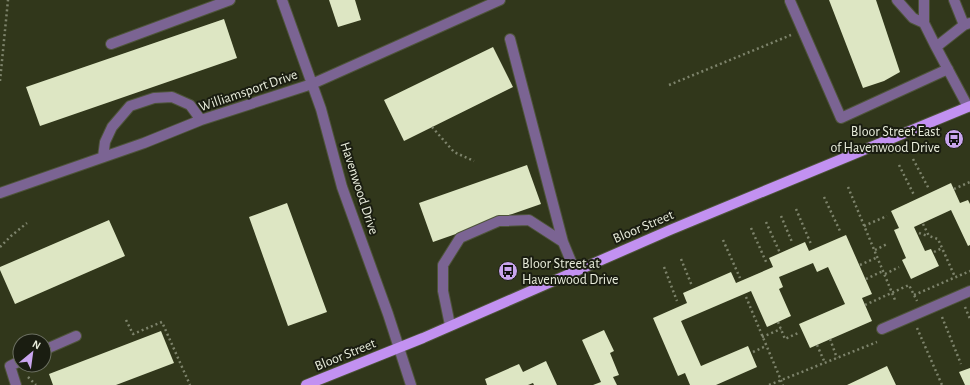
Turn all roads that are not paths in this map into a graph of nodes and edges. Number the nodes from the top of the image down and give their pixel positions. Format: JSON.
{"nodes":[{"id":1,"x":230,"y":0,"type":"edge"},
{"id":2,"x":282,"y":0,"type":"edge"},
{"id":3,"x":500,"y":0,"type":"edge"},
{"id":4,"x":897,"y":0,"type":"edge"},
{"id":5,"x":924,"y":0,"type":"edge"},
{"id":6,"x":954,"y":0,"type":"edge"},
{"id":7,"x":790,"y":1,"type":"dead end"},
{"id":8,"x":924,"y":23,"type":"junction"},
{"id":9,"x":967,"y":24,"type":"edge"},
{"id":10,"x":510,"y":39,"type":"dead end"},
{"id":11,"x":111,"y":44,"type":"dead end"},
{"id":12,"x":936,"y":47,"type":"junction"},
{"id":13,"x":948,"y":69,"type":"junction"},
{"id":14,"x":312,"y":84,"type":"junction"},
{"id":15,"x":969,"y":106,"type":"edge"},
{"id":16,"x":201,"y":120,"type":"junction"},
{"id":17,"x":103,"y":157,"type":"junction"},
{"id":18,"x":0,"y":193,"type":"edge"},
{"id":19,"x":563,"y":242,"type":"junction"},
{"id":20,"x":575,"y":271,"type":"junction"},
{"id":21,"x":970,"y":291,"type":"edge"},
{"id":22,"x":450,"y":325,"type":"junction"},
{"id":23,"x":882,"y":329,"type":"dead end"},
{"id":24,"x":76,"y":336,"type":"dead end"},
{"id":25,"x":52,"y":346,"type":"edge"},
{"id":26,"x":400,"y":347,"type":"junction"},
{"id":27,"x":12,"y":373,"type":"edge"},
{"id":28,"x":16,"y":385,"type":"edge"},
{"id":29,"x":306,"y":385,"type":"edge"},
{"id":30,"x":411,"y":385,"type":"edge"}],
"edges":[{"from":1,"to":11,"type":"street"},
{"from":2,"to":14,"type":"street","name":"Havenwood Drive"},
{"from":3,"to":14,"type":"street","name":"Williamsport Drive"},
{"from":4,"to":8,"type":"street"},
{"from":5,"to":8,"type":"street"},
{"from":6,"to":9,"type":"street"},
{"from":7,"to":13,"type":"street"},
{"from":8,"to":12,"type":"street"},
{"from":9,"to":12,"type":"street"},
{"from":10,"to":19,"type":"street"},
{"from":12,"to":13,"type":"street"},
{"from":13,"to":15,"type":"street"},
{"from":14,"to":16,"type":"street","name":"Williamsport Drive"},
{"from":14,"to":26,"type":"street","name":"Havenwood Drive"},
{"from":15,"to":20,"type":"main road","name":"Bloor Street"},
{"from":16,"to":17,"type":"street","name":"Williamsport Drive"},
{"from":16,"to":17,"type":"street"},
{"from":17,"to":18,"type":"street","name":"Williamsport Drive"},
{"from":19,"to":20,"type":"street"},
{"from":19,"to":22,"type":"street"},
{"from":20,"to":22,"type":"main road","name":"Bloor Street"},
{"from":21,"to":23,"type":"street"},
{"from":22,"to":26,"type":"main road","name":"Bloor Street"},
{"from":24,"to":25,"type":"street"},
{"from":26,"to":29,"type":"main road","name":"Bloor Street"},
{"from":26,"to":30,"type":"street","name":"Havenwood Drive"},
{"from":27,"to":28,"type":"street"}]}
